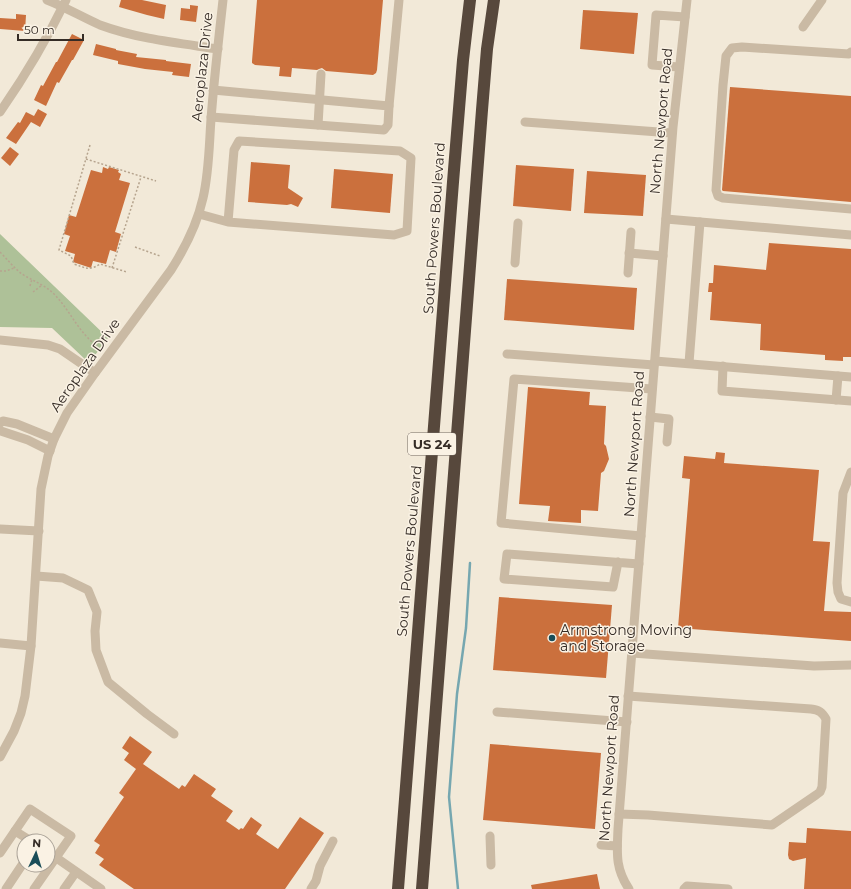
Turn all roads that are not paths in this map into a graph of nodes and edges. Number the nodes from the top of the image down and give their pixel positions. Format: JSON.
{"nodes":[{"id":1,"x":47,"y":0,"type":"edge"},
{"id":2,"x":223,"y":0,"type":"edge"},
{"id":3,"x":399,"y":0,"type":"edge"},
{"id":4,"x":470,"y":0,"type":"edge"},
{"id":5,"x":494,"y":0,"type":"edge"},
{"id":6,"x":687,"y":0,"type":"edge"},
{"id":7,"x":822,"y":0,"type":"edge"},
{"id":8,"x":64,"y":3,"type":"edge"},
{"id":9,"x":685,"y":17,"type":"junction"},
{"id":10,"x":803,"y":27,"type":"dead end"},
{"id":11,"x":218,"y":49,"type":"junction"},
{"id":12,"x":851,"y":52,"type":"edge"},
{"id":13,"x":680,"y":67,"type":"junction"},
{"id":14,"x":321,"y":74,"type":"dead end"},
{"id":15,"x":214,"y":90,"type":"junction"},
{"id":16,"x":319,"y":99,"type":"junction"},
{"id":17,"x":389,"y":106,"type":"junction"},
{"id":18,"x":0,"y":112,"type":"edge"},
{"id":19,"x":211,"y":117,"type":"junction"},
{"id":20,"x":525,"y":122,"type":"dead end"},
{"id":21,"x":318,"y":125,"type":"junction"},
{"id":22,"x":672,"y":133,"type":"junction"},
{"id":23,"x":851,"y":209,"type":"edge"},
{"id":24,"x":199,"y":214,"type":"junction"},
{"id":25,"x":666,"y":219,"type":"junction"},
{"id":26,"x":228,"y":222,"type":"junction"},
{"id":27,"x":700,"y":222,"type":"junction"},
{"id":28,"x":518,"y":223,"type":"dead end"},
{"id":29,"x":631,"y":232,"type":"dead end"},
{"id":30,"x":851,"y":235,"type":"edge"},
{"id":31,"x":629,"y":253,"type":"junction"},
{"id":32,"x":663,"y":256,"type":"junction"},
{"id":33,"x":515,"y":264,"type":"dead end"},
{"id":34,"x":628,"y":273,"type":"dead end"},
{"id":35,"x":0,"y":340,"type":"edge"},
{"id":36,"x":507,"y":354,"type":"dead end"},
{"id":37,"x":654,"y":363,"type":"junction"},
{"id":38,"x":689,"y":364,"type":"junction"},
{"id":39,"x":723,"y":366,"type":"junction"},
{"id":40,"x":94,"y":373,"type":"junction"},
{"id":41,"x":838,"y":376,"type":"junction"},
{"id":42,"x":851,"y":377,"type":"edge"},
{"id":43,"x":652,"y":389,"type":"junction"},
{"id":44,"x":836,"y":400,"type":"junction"},
{"id":45,"x":851,"y":401,"type":"edge"},
{"id":46,"x":650,"y":417,"type":"junction"},
{"id":47,"x":0,"y":423,"type":"edge"},
{"id":48,"x":0,"y":430,"type":"edge"},
{"id":49,"x":54,"y":439,"type":"junction"},
{"id":50,"x":667,"y":442,"type":"dead end"},
{"id":51,"x":50,"y":451,"type":"junction"},
{"id":52,"x":851,"y":472,"type":"edge"},
{"id":53,"x":0,"y":529,"type":"edge"},
{"id":54,"x":39,"y":531,"type":"junction"},
{"id":55,"x":641,"y":536,"type":"junction"},
{"id":56,"x":618,"y":562,"type":"junction"},
{"id":57,"x":639,"y":564,"type":"junction"},
{"id":58,"x":36,"y":576,"type":"junction"},
{"id":59,"x":851,"y":602,"type":"edge"},
{"id":60,"x":0,"y":643,"type":"edge"},
{"id":61,"x":31,"y":646,"type":"junction"},
{"id":62,"x":632,"y":653,"type":"junction"},
{"id":63,"x":851,"y":665,"type":"edge"},
{"id":64,"x":628,"y":696,"type":"junction"},
{"id":65,"x":497,"y":712,"type":"dead end"},
{"id":66,"x":627,"y":722,"type":"junction"},
{"id":67,"x":174,"y":734,"type":"dead end"},
{"id":68,"x":0,"y":757,"type":"edge"},
{"id":69,"x":619,"y":814,"type":"junction"},
{"id":70,"x":15,"y":831,"type":"junction"},
{"id":71,"x":18,"y":833,"type":"edge"},
{"id":72,"x":490,"y":836,"type":"dead end"},
{"id":73,"x":334,"y":841,"type":"dead end"},
{"id":74,"x":601,"y":845,"type":"dead end"},
{"id":75,"x":617,"y":846,"type":"junction"},
{"id":76,"x":56,"y":851,"type":"edge"},
{"id":77,"x":0,"y":853,"type":"edge"},
{"id":78,"x":56,"y":858,"type":"edge"},
{"id":79,"x":491,"y":865,"type":"dead end"},
{"id":80,"x":76,"y":872,"type":"junction"},
{"id":81,"x":17,"y":873,"type":"edge"},
{"id":82,"x":42,"y":873,"type":"edge"},
{"id":83,"x":97,"y":888,"type":"edge"},
{"id":84,"x":6,"y":889,"type":"edge"},
{"id":85,"x":34,"y":889,"type":"edge"},
{"id":86,"x":64,"y":889,"type":"edge"},
{"id":87,"x":311,"y":889,"type":"edge"},
{"id":88,"x":398,"y":889,"type":"edge"},
{"id":89,"x":422,"y":889,"type":"edge"},
{"id":90,"x":629,"y":889,"type":"edge"},
{"id":91,"x":684,"y":889,"type":"edge"},
{"id":92,"x":728,"y":889,"type":"edge"}],
"edges":[{"from":1,"to":8,"type":"street"},
{"from":2,"to":11,"type":"street","name":"Aeroplaza Drive"},
{"from":3,"to":17,"type":"street"},
{"from":4,"to":88,"type":"highway","name":"South Powers Boulevard","number":"US 24"},
{"from":5,"to":89,"type":"highway","number":"US 24"},
{"from":6,"to":9,"type":"street","name":"North Newport Road"},
{"from":7,"to":10,"type":"street"},
{"from":8,"to":11,"type":"street"},
{"from":8,"to":18,"type":"street"},
{"from":9,"to":13,"type":"street","name":"North Newport Road"},
{"from":9,"to":13,"type":"street"},
{"from":11,"to":15,"type":"street","name":"Aeroplaza Drive"},
{"from":12,"to":23,"type":"street"},
{"from":13,"to":22,"type":"street","name":"North Newport Road"},
{"from":14,"to":16,"type":"street"},
{"from":15,"to":16,"type":"street"},
{"from":15,"to":19,"type":"street","name":"Aeroplaza Drive"},
{"from":16,"to":17,"type":"street"},
{"from":16,"to":21,"type":"street"},
{"from":17,"to":21,"type":"street"},
{"from":19,"to":21,"type":"street"},
{"from":19,"to":24,"type":"street","name":"Aeroplaza Drive"},
{"from":20,"to":22,"type":"street"},
{"from":22,"to":25,"type":"street","name":"North Newport Road"},
{"from":24,"to":26,"type":"street"},
{"from":24,"to":40,"type":"street","name":"Aeroplaza Drive"},
{"from":25,"to":27,"type":"street"},
{"from":25,"to":32,"type":"street","name":"North Newport Road"},
{"from":26,"to":26,"type":"street"},
{"from":27,"to":30,"type":"street"},
{"from":27,"to":38,"type":"street"},
{"from":28,"to":33,"type":"street"},
{"from":29,"to":31,"type":"street"},
{"from":31,"to":32,"type":"street"},
{"from":31,"to":34,"type":"street"},
{"from":32,"to":37,"type":"street","name":"North Newport Road"},
{"from":35,"to":40,"type":"street"},
{"from":36,"to":37,"type":"street"},
{"from":37,"to":38,"type":"street"},
{"from":37,"to":43,"type":"street","name":"North Newport Road"},
{"from":38,"to":39,"type":"street"},
{"from":39,"to":41,"type":"street"},
{"from":39,"to":44,"type":"street"},
{"from":40,"to":49,"type":"street","name":"Aeroplaza Drive"},
{"from":41,"to":42,"type":"street"},
{"from":41,"to":44,"type":"street"},
{"from":43,"to":46,"type":"street","name":"North Newport Road"},
{"from":43,"to":55,"type":"street"},
{"from":44,"to":45,"type":"street"},
{"from":46,"to":50,"type":"street"},
{"from":46,"to":55,"type":"street","name":"North Newport Road"},
{"from":47,"to":49,"type":"street"},
{"from":48,"to":51,"type":"street"},
{"from":49,"to":51,"type":"street","name":"Aeroplaza Drive"},
{"from":51,"to":54,"type":"street","name":"Aeroplaza Drive"},
{"from":52,"to":59,"type":"street"},
{"from":53,"to":54,"type":"street"},
{"from":54,"to":58,"type":"street","name":"Aeroplaza Drive"},
{"from":55,"to":57,"type":"street","name":"North Newport Road"},
{"from":56,"to":56,"type":"street"},
{"from":56,"to":57,"type":"street"},
{"from":57,"to":62,"type":"street","name":"North Newport Road"},
{"from":58,"to":61,"type":"street","name":"Aeroplaza Drive"},
{"from":58,"to":67,"type":"street"},
{"from":60,"to":61,"type":"street"},
{"from":61,"to":68,"type":"street","name":"Aeroplaza Drive"},
{"from":62,"to":63,"type":"street"},
{"from":62,"to":64,"type":"street","name":"North Newport Road"},
{"from":64,"to":66,"type":"street","name":"North Newport Road"},
{"from":64,"to":69,"type":"street"},
{"from":65,"to":66,"type":"street"},
{"from":66,"to":69,"type":"street","name":"North Newport Road"},
{"from":69,"to":75,"type":"street","name":"North Newport Road"},
{"from":70,"to":71,"type":"street"},
{"from":70,"to":76,"type":"street"},
{"from":70,"to":77,"type":"street"},
{"from":72,"to":79,"type":"street"},
{"from":73,"to":87,"type":"street"},
{"from":74,"to":75,"type":"street"},
{"from":75,"to":90,"type":"street","name":"North Newport Road"},
{"from":78,"to":80,"type":"street"},
{"from":80,"to":83,"type":"street"},
{"from":80,"to":86,"type":"street"},
{"from":81,"to":84,"type":"street"},
{"from":82,"to":85,"type":"street"},
{"from":91,"to":92,"type":"street"}]}
